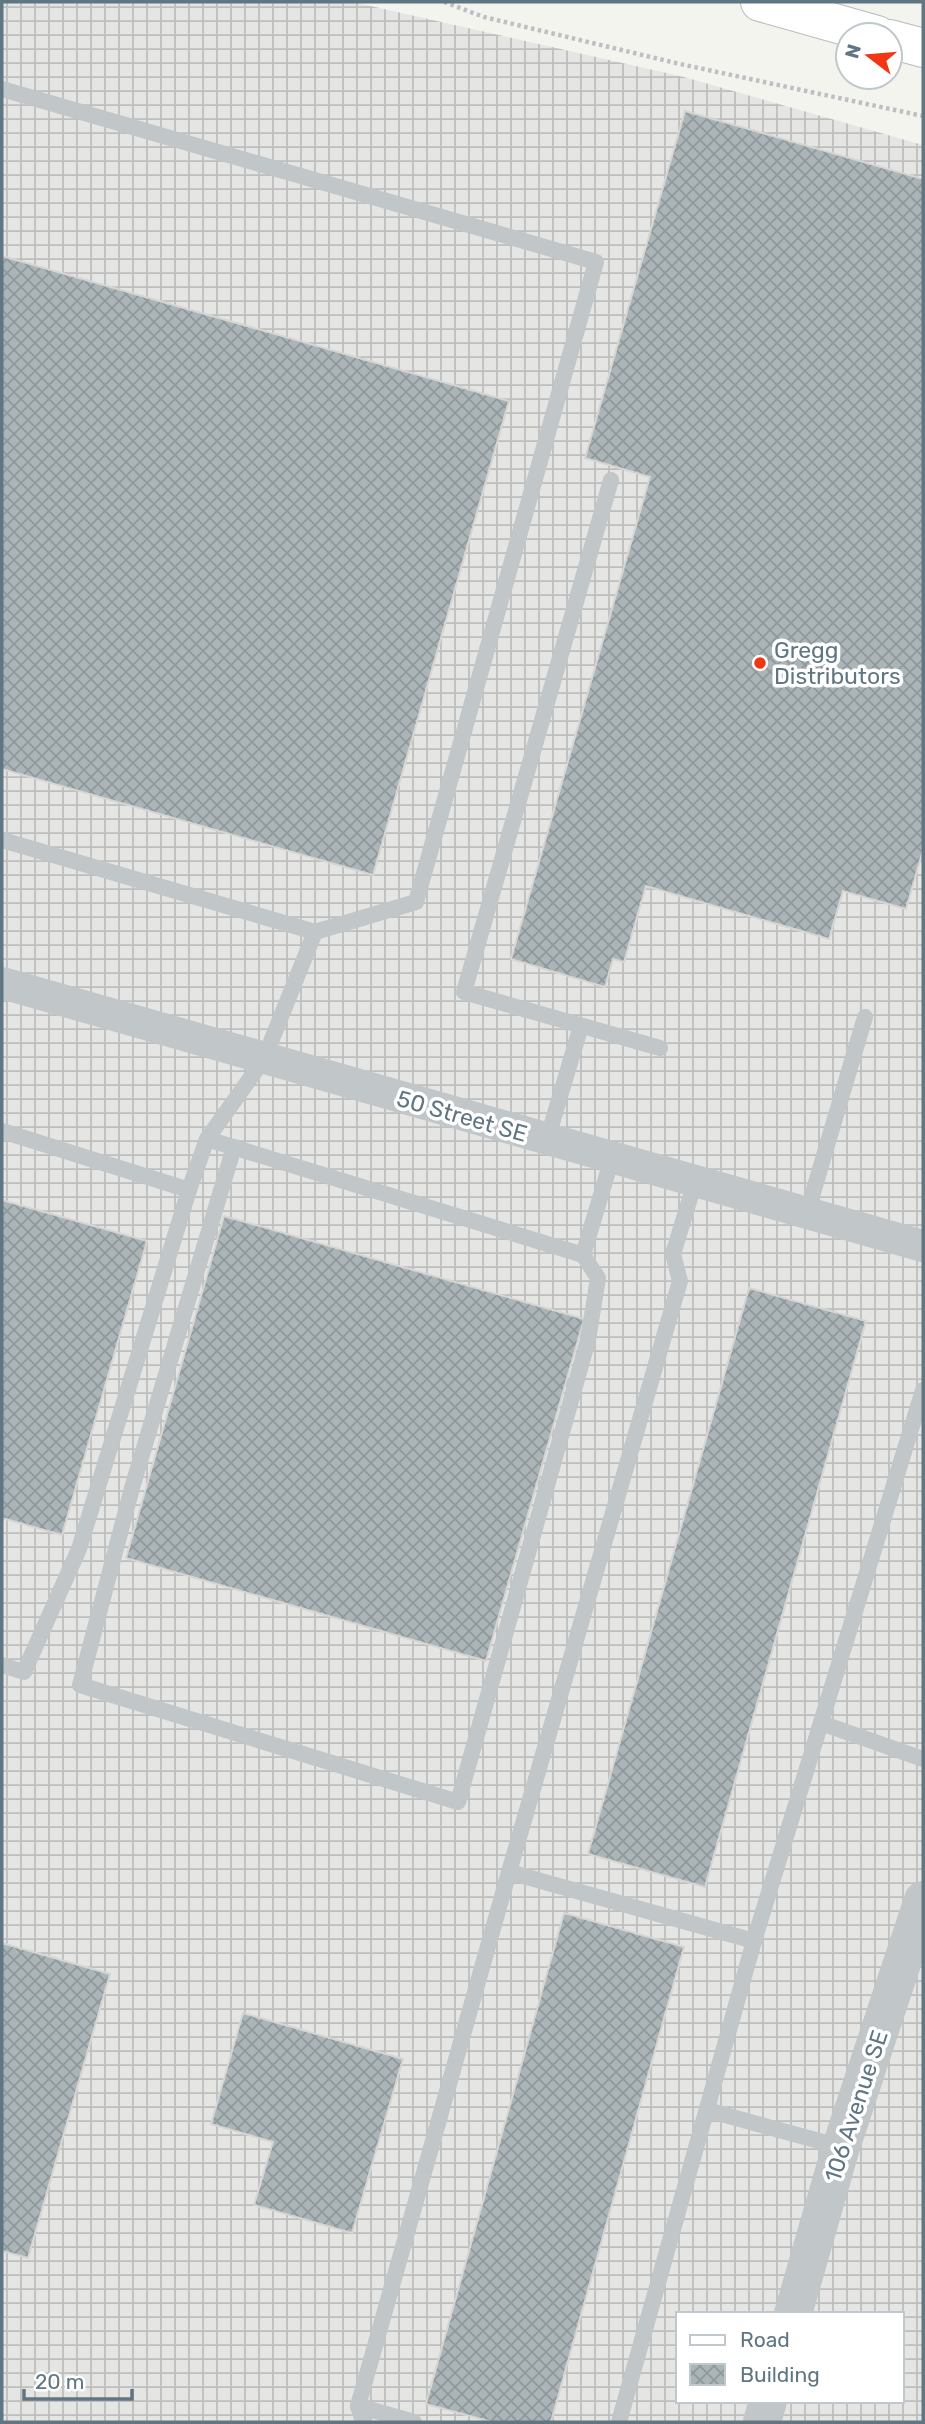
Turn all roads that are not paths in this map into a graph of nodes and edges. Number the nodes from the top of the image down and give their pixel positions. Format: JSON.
{"nodes":[{"id":1,"x":760,"y":2,"type":"edge"},
{"id":2,"x":834,"y":23,"type":"edge"},
{"id":3,"x":904,"y":43,"type":"edge"},
{"id":4,"x":923,"y":48,"type":"edge"},
{"id":5,"x":2,"y":89,"type":"edge"},
{"id":6,"x":611,"y":481,"type":"dead end"},
{"id":7,"x":2,"y":840,"type":"edge"},
{"id":8,"x":315,"y":932,"type":"junction"},
{"id":9,"x":2,"y":983,"type":"edge"},
{"id":10,"x":865,"y":1017,"type":"dead end"},
{"id":11,"x":581,"y":1026,"type":"junction"},
{"id":12,"x":660,"y":1048,"type":"dead end"},
{"id":13,"x":264,"y":1059,"type":"junction"},
{"id":14,"x":2,"y":1130,"type":"edge"},
{"id":15,"x":207,"y":1139,"type":"junction"},
{"id":16,"x":547,"y":1140,"type":"junction"},
{"id":17,"x":234,"y":1147,"type":"junction"},
{"id":18,"x":612,"y":1158,"type":"junction"},
{"id":19,"x":695,"y":1182,"type":"junction"},
{"id":20,"x":189,"y":1190,"type":"junction"},
{"id":21,"x":807,"y":1213,"type":"junction"},
{"id":22,"x":923,"y":1246,"type":"edge"},
{"id":23,"x":583,"y":1255,"type":"junction"},
{"id":24,"x":923,"y":1390,"type":"edge"},
{"id":25,"x":2,"y":1665,"type":"edge"},
{"id":26,"x":821,"y":1723,"type":"junction"},
{"id":27,"x":923,"y":1759,"type":"edge"},
{"id":28,"x":509,"y":1872,"type":"junction"},
{"id":29,"x":923,"y":1900,"type":"edge"},
{"id":30,"x":754,"y":1941,"type":"junction"},
{"id":31,"x":706,"y":2110,"type":"junction"},
{"id":32,"x":841,"y":2147,"type":"junction"},
{"id":33,"x":794,"y":2312,"type":"edge"},
{"id":34,"x":767,"y":2403,"type":"edge"},
{"id":35,"x":358,"y":2406,"type":"junction"},
{"id":36,"x":363,"y":2422,"type":"edge"},
{"id":37,"x":414,"y":2422,"type":"edge"},
{"id":38,"x":619,"y":2422,"type":"edge"},
{"id":39,"x":762,"y":2422,"type":"edge"}],
"edges":[{"from":1,"to":2,"type":"main road"},
{"from":3,"to":4,"type":"main road"},
{"from":5,"to":8,"type":"lane"},
{"from":6,"to":11,"type":"lane"},
{"from":7,"to":8,"type":"lane"},
{"from":8,"to":13,"type":"lane"},
{"from":9,"to":13,"type":"street","name":"50 Street SE"},
{"from":10,"to":21,"type":"lane"},
{"from":11,"to":12,"type":"lane"},
{"from":11,"to":16,"type":"lane"},
{"from":13,"to":15,"type":"lane"},
{"from":13,"to":16,"type":"street","name":"50 Street SE"},
{"from":14,"to":20,"type":"lane"},
{"from":15,"to":17,"type":"lane"},
{"from":15,"to":20,"type":"lane"},
{"from":16,"to":18,"type":"street","name":"50 Street SE"},
{"from":17,"to":23,"type":"lane"},
{"from":17,"to":23,"type":"lane"},
{"from":18,"to":19,"type":"street","name":"50 Street SE"},
{"from":18,"to":23,"type":"lane"},
{"from":19,"to":21,"type":"street","name":"50 Street SE"},
{"from":19,"to":28,"type":"lane"},
{"from":20,"to":25,"type":"lane"},
{"from":21,"to":22,"type":"street","name":"50 Street SE"},
{"from":24,"to":26,"type":"lane"},
{"from":26,"to":27,"type":"lane"},
{"from":26,"to":30,"type":"lane"},
{"from":28,"to":30,"type":"lane"},
{"from":28,"to":35,"type":"lane"},
{"from":29,"to":32,"type":"street","name":"106 Avenue SE"},
{"from":30,"to":31,"type":"lane"},
{"from":31,"to":32,"type":"lane"},
{"from":31,"to":38,"type":"lane"},
{"from":32,"to":33,"type":"street","name":"106 Avenue SE"},
{"from":34,"to":39,"type":"street"},
{"from":35,"to":36,"type":"lane"},
{"from":35,"to":37,"type":"lane"}]}
